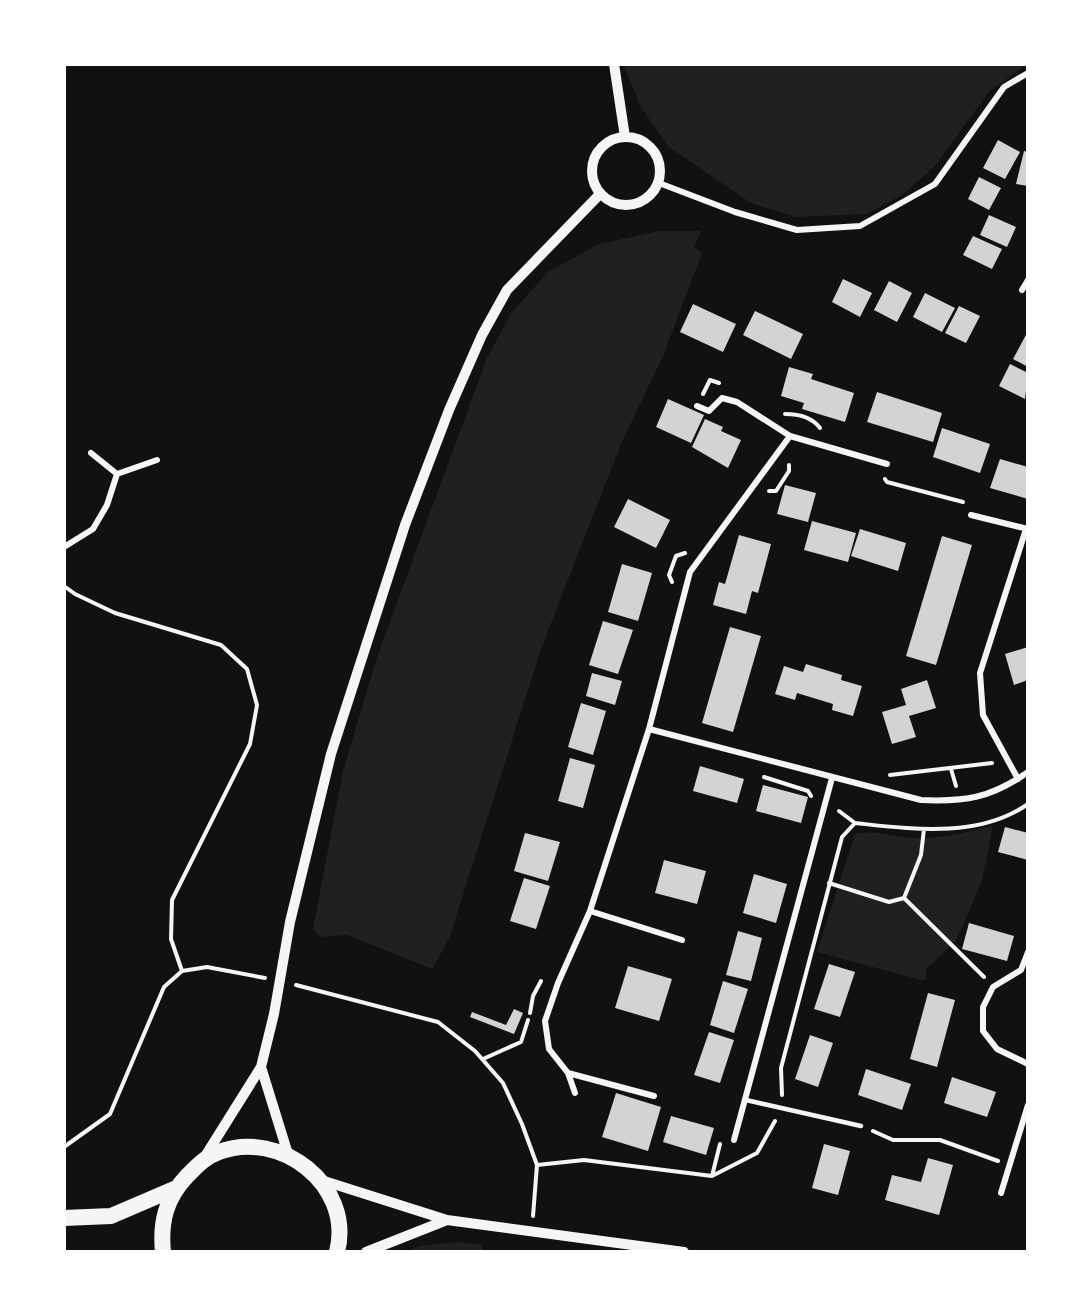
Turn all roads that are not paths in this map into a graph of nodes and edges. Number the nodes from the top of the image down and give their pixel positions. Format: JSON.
{"nodes":[{"id":1,"x":614,"y":64,"type":"edge"},
{"id":2,"x":1028,"y":73,"type":"edge"},
{"id":3,"x":625,"y":137,"type":"junction"},
{"id":4,"x":659,"y":183,"type":"junction"},
{"id":5,"x":600,"y":194,"type":"junction"},
{"id":6,"x":1028,"y":280,"type":"edge"},
{"id":7,"x":1022,"y":290,"type":"dead end"},
{"id":8,"x":697,"y":406,"type":"road end"},
{"id":9,"x":790,"y":436,"type":"junction"},
{"id":10,"x":91,"y":453,"type":"dead end"},
{"id":11,"x":157,"y":460,"type":"dead end"},
{"id":12,"x":887,"y":464,"type":"road end"},
{"id":13,"x":117,"y":474,"type":"junction"},
{"id":14,"x":971,"y":515,"type":"road end"},
{"id":15,"x":1027,"y":529,"type":"edge"},
{"id":16,"x":64,"y":547,"type":"edge"},
{"id":17,"x":649,"y":729,"type":"junction"},
{"id":18,"x":1028,"y":772,"type":"edge"},
{"id":19,"x":832,"y":778,"type":"junction"},
{"id":20,"x":1018,"y":779,"type":"junction"},
{"id":21,"x":590,"y":911,"type":"junction"},
{"id":22,"x":682,"y":940,"type":"dead end"},
{"id":23,"x":1028,"y":952,"type":"edge"},
{"id":24,"x":1028,"y":1064,"type":"edge"},
{"id":25,"x":261,"y":1067,"type":"junction"},
{"id":26,"x":568,"y":1073,"type":"junction"},
{"id":27,"x":575,"y":1094,"type":"dead end"},
{"id":28,"x":654,"y":1096,"type":"dead end"},
{"id":29,"x":746,"y":1100,"type":"junction"},
{"id":30,"x":1028,"y":1106,"type":"edge"},
{"id":31,"x":861,"y":1126,"type":"road end"},
{"id":32,"x":734,"y":1140,"type":"dead end"},
{"id":33,"x":288,"y":1154,"type":"junction"},
{"id":34,"x":202,"y":1160,"type":"junction"},
{"id":35,"x":321,"y":1180,"type":"junction"},
{"id":36,"x":174,"y":1189,"type":"junction"},
{"id":37,"x":1002,"y":1193,"type":"dead end"},
{"id":38,"x":64,"y":1218,"type":"edge"},
{"id":39,"x":447,"y":1220,"type":"junction"},
{"id":40,"x":163,"y":1251,"type":"edge"},
{"id":41,"x":337,"y":1251,"type":"edge"},
{"id":42,"x":366,"y":1251,"type":"edge"},
{"id":43,"x":684,"y":1251,"type":"edge"}],
"edges":[{"from":1,"to":3,"type":"street"},
{"from":2,"to":4,"type":"street"},
{"from":3,"to":4,"type":"street"},
{"from":3,"to":5,"type":"street"},
{"from":4,"to":5,"type":"street"},
{"from":5,"to":25,"type":"street"},
{"from":6,"to":7,"type":"street"},
{"from":8,"to":9,"type":"street"},
{"from":9,"to":12,"type":"street"},
{"from":9,"to":17,"type":"street"},
{"from":10,"to":13,"type":"street"},
{"from":11,"to":13,"type":"street"},
{"from":13,"to":16,"type":"street"},
{"from":14,"to":15,"type":"street"},
{"from":15,"to":20,"type":"street"},
{"from":17,"to":19,"type":"street"},
{"from":17,"to":21,"type":"street"},
{"from":18,"to":20,"type":"street"},
{"from":19,"to":20,"type":"street"},
{"from":19,"to":29,"type":"street"},
{"from":21,"to":22,"type":"street"},
{"from":21,"to":26,"type":"street"},
{"from":23,"to":24,"type":"street"},
{"from":25,"to":33,"type":"street"},
{"from":25,"to":34,"type":"street"},
{"from":26,"to":27,"type":"street"},
{"from":26,"to":28,"type":"street"},
{"from":29,"to":31,"type":"lane"},
{"from":29,"to":32,"type":"street"},
{"from":30,"to":37,"type":"street"},
{"from":33,"to":34,"type":"highway"},
{"from":33,"to":35,"type":"highway"},
{"from":34,"to":36,"type":"highway"},
{"from":35,"to":39,"type":"street"},
{"from":35,"to":41,"type":"highway"},
{"from":36,"to":38,"type":"highway"},
{"from":36,"to":40,"type":"highway"},
{"from":39,"to":42,"type":"street"},
{"from":39,"to":43,"type":"street"}]}
